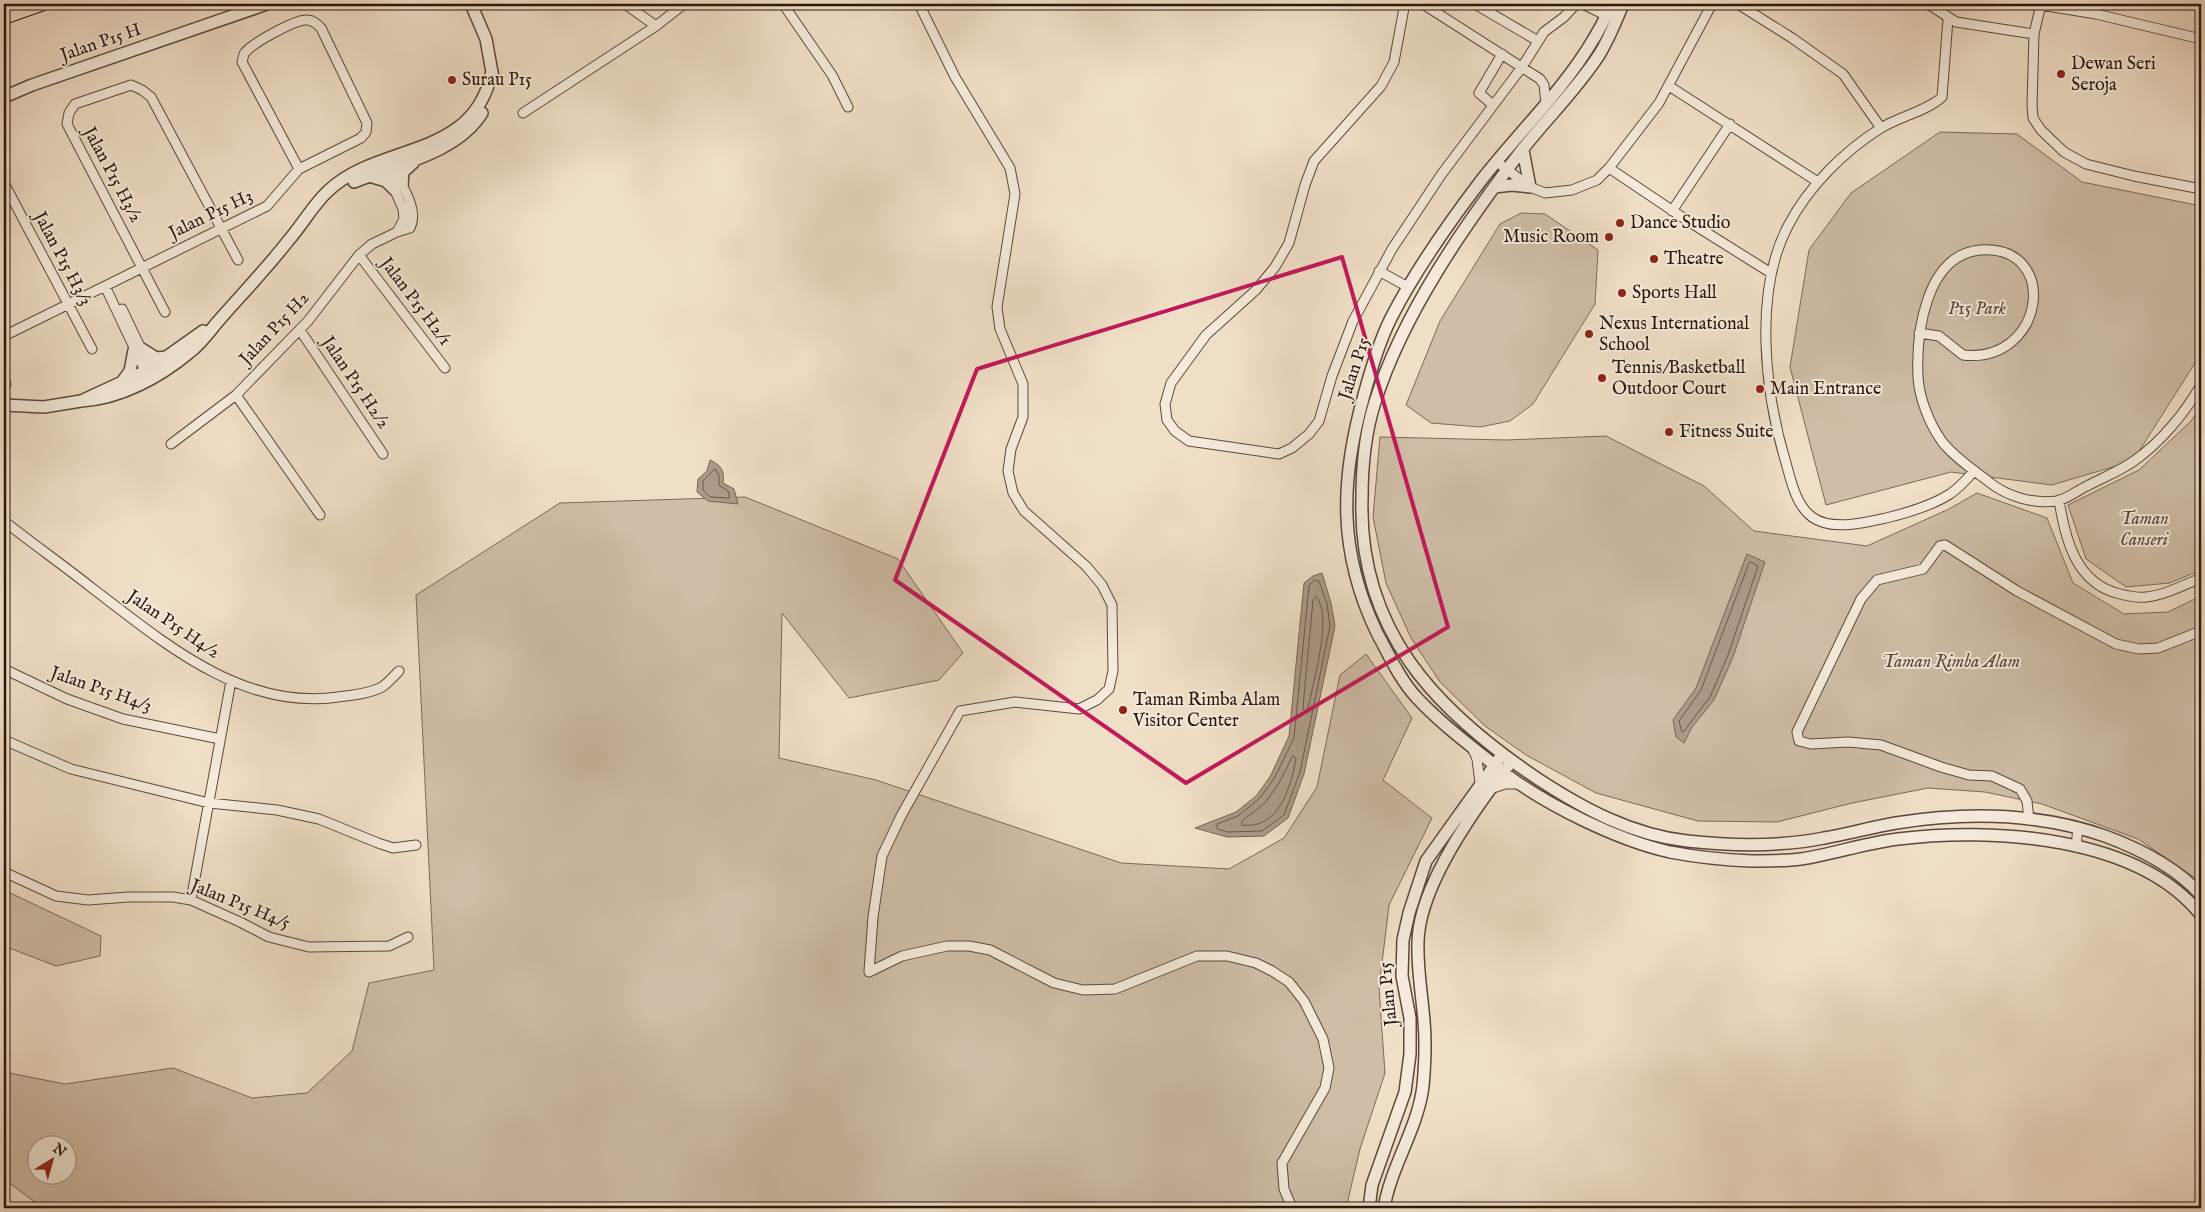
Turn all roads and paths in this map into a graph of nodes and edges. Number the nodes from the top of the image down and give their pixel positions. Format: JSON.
{"nodes":[{"id":1,"x":26,"y":4,"type":"edge"},
{"id":2,"x":41,"y":4,"type":"edge"},
{"id":3,"x":267,"y":4,"type":"edge"},
{"id":4,"x":471,"y":4,"type":"edge"},
{"id":5,"x":625,"y":4,"type":"edge"},
{"id":6,"x":684,"y":4,"type":"edge"},
{"id":7,"x":784,"y":4,"type":"edge"},
{"id":8,"x":919,"y":4,"type":"edge"},
{"id":9,"x":1407,"y":4,"type":"edge"},
{"id":10,"x":1423,"y":4,"type":"edge"},
{"id":11,"x":1475,"y":4,"type":"edge"},
{"id":12,"x":1576,"y":4,"type":"edge"},
{"id":13,"x":1582,"y":4,"type":"edge"},
{"id":14,"x":1623,"y":4,"type":"edge"},
{"id":15,"x":1712,"y":4,"type":"edge"},
{"id":16,"x":1738,"y":4,"type":"edge"},
{"id":17,"x":1928,"y":4,"type":"edge"},
{"id":18,"x":2041,"y":4,"type":"edge"},
{"id":19,"x":1609,"y":7,"type":"edge"},
{"id":20,"x":4,"y":10,"type":"edge"},
{"id":21,"x":4,"y":17,"type":"edge"},
{"id":22,"x":1948,"y":19,"type":"junction"},
{"id":23,"x":656,"y":26,"type":"junction"},
{"id":24,"x":2034,"y":34,"type":"junction"},
{"id":25,"x":2201,"y":39,"type":"edge"},
{"id":26,"x":1538,"y":42,"type":"junction"},
{"id":27,"x":1502,"y":54,"type":"junction"},
{"id":28,"x":1522,"y":67,"type":"junction"},
{"id":29,"x":492,"y":71,"type":"junction"},
{"id":30,"x":1669,"y":86,"type":"junction"},
{"id":31,"x":4,"y":98,"type":"edge"},
{"id":32,"x":1546,"y":103,"type":"junction"},
{"id":33,"x":1494,"y":105,"type":"junction"},
{"id":34,"x":848,"y":106,"type":"dead end"},
{"id":35,"x":524,"y":113,"type":"dead end"},
{"id":36,"x":1730,"y":124,"type":"junction"},
{"id":37,"x":1881,"y":128,"type":"junction"},
{"id":38,"x":1523,"y":150,"type":"junction"},
{"id":39,"x":422,"y":157,"type":"junction"},
{"id":40,"x":1497,"y":162,"type":"junction"},
{"id":41,"x":387,"y":164,"type":"junction"},
{"id":42,"x":1609,"y":168,"type":"junction"},
{"id":43,"x":299,"y":170,"type":"junction"},
{"id":44,"x":1507,"y":171,"type":"junction"},
{"id":45,"x":369,"y":176,"type":"junction"},
{"id":46,"x":1818,"y":182,"type":"junction"},
{"id":47,"x":4,"y":184,"type":"edge"},
{"id":48,"x":398,"y":187,"type":"junction"},
{"id":49,"x":1494,"y":187,"type":"junction"},
{"id":50,"x":1530,"y":188,"type":"junction"},
{"id":51,"x":2201,"y":189,"type":"edge"},
{"id":52,"x":313,"y":209,"type":"junction"},
{"id":53,"x":1672,"y":211,"type":"junction"},
{"id":54,"x":220,"y":228,"type":"junction"},
{"id":55,"x":358,"y":255,"type":"junction"},
{"id":56,"x":238,"y":260,"type":"dead end"},
{"id":57,"x":143,"y":267,"type":"junction"},
{"id":58,"x":1379,"y":271,"type":"junction"},
{"id":59,"x":1771,"y":272,"type":"junction"},
{"id":60,"x":108,"y":285,"type":"junction"},
{"id":61,"x":1408,"y":288,"type":"junction"},
{"id":62,"x":67,"y":304,"type":"junction"},
{"id":63,"x":165,"y":312,"type":"dead end"},
{"id":64,"x":220,"y":319,"type":"junction"},
{"id":65,"x":300,"y":330,"type":"junction"},
{"id":66,"x":1919,"y":333,"type":"junction"},
{"id":67,"x":4,"y":336,"type":"edge"},
{"id":68,"x":137,"y":349,"type":"junction"},
{"id":69,"x":92,"y":350,"type":"dead end"},
{"id":70,"x":167,"y":357,"type":"junction"},
{"id":71,"x":445,"y":368,"type":"dead end"},
{"id":72,"x":150,"y":374,"type":"junction"},
{"id":73,"x":122,"y":382,"type":"junction"},
{"id":74,"x":2201,"y":385,"type":"edge"},
{"id":75,"x":236,"y":395,"type":"junction"},
{"id":76,"x":81,"y":401,"type":"junction"},
{"id":77,"x":4,"y":406,"type":"edge"},
{"id":78,"x":1352,"y":436,"type":"junction"},
{"id":79,"x":1365,"y":440,"type":"junction"},
{"id":80,"x":171,"y":444,"type":"dead end"},
{"id":81,"x":383,"y":454,"type":"dead end"},
{"id":82,"x":1974,"y":471,"type":"junction"},
{"id":83,"x":2059,"y":500,"type":"junction"},
{"id":84,"x":320,"y":515,"type":"dead end"},
{"id":85,"x":4,"y":522,"type":"edge"},
{"id":86,"x":2201,"y":578,"type":"edge"},
{"id":87,"x":2201,"y":631,"type":"edge"},
{"id":88,"x":4,"y":669,"type":"edge"},
{"id":89,"x":399,"y":672,"type":"dead end"},
{"id":90,"x":231,"y":681,"type":"junction"},
{"id":91,"x":4,"y":740,"type":"edge"},
{"id":92,"x":220,"y":740,"type":"junction"},
{"id":93,"x":1472,"y":747,"type":"junction"},
{"id":94,"x":1502,"y":754,"type":"junction"},
{"id":95,"x":1512,"y":761,"type":"junction"},
{"id":96,"x":1499,"y":768,"type":"junction"},
{"id":97,"x":1519,"y":784,"type":"junction"},
{"id":98,"x":1485,"y":786,"type":"junction"},
{"id":99,"x":209,"y":803,"type":"junction"},
{"id":100,"x":2028,"y":820,"type":"junction"},
{"id":101,"x":2078,"y":827,"type":"junction"},
{"id":102,"x":1672,"y":839,"type":"junction"},
{"id":103,"x":416,"y":845,"type":"dead end"},
{"id":104,"x":2076,"y":846,"type":"junction"},
{"id":105,"x":1670,"y":852,"type":"junction"},
{"id":106,"x":4,"y":872,"type":"edge"},
{"id":107,"x":2201,"y":894,"type":"edge"},
{"id":108,"x":191,"y":900,"type":"junction"},
{"id":109,"x":2201,"y":915,"type":"edge"},
{"id":110,"x":408,"y":937,"type":"dead end"},
{"id":111,"x":1292,"y":1208,"type":"edge"},
{"id":112,"x":1370,"y":1208,"type":"edge"},
{"id":113,"x":1384,"y":1208,"type":"edge"}],
"edges":[{"from":1,"to":20,"type":"main road"},
{"from":2,"to":21,"type":"main road"},
{"from":3,"to":31,"type":"street","name":"Jalan P15 H"},
{"from":4,"to":29,"type":"street"},
{"from":5,"to":23,"type":"street"},
{"from":6,"to":23,"type":"street"},
{"from":7,"to":34,"type":"street"},
{"from":8,"to":111,"type":"street"},
{"from":9,"to":58,"type":"street"},
{"from":10,"to":27,"type":"street"},
{"from":11,"to":26,"type":"street"},
{"from":12,"to":26,"type":"street"},
{"from":13,"to":19,"type":"street"},
{"from":14,"to":38,"type":"street","name":"Jalan P15"},
{"from":15,"to":30,"type":"street"},
{"from":16,"to":37,"type":"street"},
{"from":17,"to":22,"type":"street"},
{"from":18,"to":24,"type":"street"},
{"from":18,"to":25,"type":"street"},
{"from":19,"to":32,"type":"street","name":"Jalan P15"},
{"from":22,"to":24,"type":"street"},
{"from":22,"to":37,"type":"street"},
{"from":23,"to":35,"type":"street"},
{"from":24,"to":51,"type":"street"},
{"from":26,"to":28,"type":"street"},
{"from":27,"to":28,"type":"street"},
{"from":27,"to":33,"type":"street"},
{"from":28,"to":32,"type":"street"},
{"from":28,"to":33,"type":"street"},
{"from":29,"to":39,"type":"street"},
{"from":29,"to":41,"type":"street"},
{"from":30,"to":36,"type":"street"},
{"from":30,"to":42,"type":"street"},
{"from":32,"to":40,"type":"street","name":"Jalan P15"},
{"from":33,"to":58,"type":"street"},
{"from":36,"to":46,"type":"street"},
{"from":36,"to":53,"type":"street"},
{"from":37,"to":46,"type":"street"},
{"from":38,"to":44,"type":"street","name":"Jalan P15"},
{"from":38,"to":50,"type":"street"},
{"from":39,"to":41,"type":"street"},
{"from":39,"to":48,"type":"street"},
{"from":40,"to":44,"type":"street"},
{"from":40,"to":61,"type":"street","name":"Jalan P15"},
{"from":41,"to":45,"type":"street"},
{"from":41,"to":48,"type":"street","name":"Jalan P15 H2"},
{"from":41,"to":52,"type":"street"},
{"from":42,"to":50,"type":"street"},
{"from":42,"to":53,"type":"street"},
{"from":43,"to":43,"type":"street","name":"Jalan P15 H3"},
{"from":43,"to":54,"type":"street","name":"Jalan P15 H3"},
{"from":44,"to":49,"type":"street","name":"Jalan P15"},
{"from":44,"to":50,"type":"street"},
{"from":45,"to":48,"type":"street"},
{"from":45,"to":52,"type":"street"},
{"from":46,"to":59,"type":"street"},
{"from":47,"to":62,"type":"street","name":"Jalan P15 H3/3"},
{"from":48,"to":55,"type":"street","name":"Jalan P15 H2"},
{"from":49,"to":50,"type":"street"},
{"from":49,"to":79,"type":"street","name":"Jalan P15"},
{"from":52,"to":64,"type":"street"},
{"from":53,"to":59,"type":"street"},
{"from":54,"to":56,"type":"street","name":"Jalan P15 H3/2"},
{"from":54,"to":57,"type":"street","name":"Jalan P15 H3"},
{"from":54,"to":57,"type":"street","name":"Jalan P15 H3/2"},
{"from":55,"to":65,"type":"street","name":"Jalan P15 H2"},
{"from":55,"to":71,"type":"street","name":"Jalan P15 H2/1"},
{"from":57,"to":60,"type":"street","name":"Jalan P15 H3"},
{"from":57,"to":63,"type":"street","name":"Jalan P15 H3/2"},
{"from":58,"to":61,"type":"street"},
{"from":59,"to":82,"type":"street"},
{"from":60,"to":62,"type":"street","name":"Jalan P15 H3"},
{"from":60,"to":68,"type":"street"},
{"from":61,"to":78,"type":"street","name":"Jalan P15"},
{"from":62,"to":67,"type":"street","name":"Jalan P15 H3"},
{"from":62,"to":69,"type":"street","name":"Jalan P15 H3/3"},
{"from":64,"to":70,"type":"street"},
{"from":64,"to":72,"type":"street"},
{"from":65,"to":75,"type":"street","name":"Jalan P15 H2"},
{"from":65,"to":81,"type":"street","name":"Jalan P15 H2/2"},
{"from":66,"to":66,"type":"street"},
{"from":66,"to":82,"type":"street"},
{"from":68,"to":70,"type":"street"},
{"from":68,"to":72,"type":"street"},
{"from":68,"to":73,"type":"street"},
{"from":70,"to":72,"type":"street"},
{"from":72,"to":73,"type":"street"},
{"from":72,"to":76,"type":"street"},
{"from":73,"to":76,"type":"street"},
{"from":74,"to":83,"type":"street"},
{"from":75,"to":80,"type":"street","name":"Jalan P15 H2"},
{"from":75,"to":84,"type":"street"},
{"from":76,"to":77,"type":"street"},
{"from":78,"to":79,"type":"street"},
{"from":78,"to":93,"type":"street","name":"Jalan P15"},
{"from":79,"to":94,"type":"street","name":"Jalan P15"},
{"from":82,"to":83,"type":"street"},
{"from":83,"to":86,"type":"street"},
{"from":85,"to":90,"type":"street","name":"Jalan P15 H4/2"},
{"from":87,"to":100,"type":"street"},
{"from":88,"to":92,"type":"street","name":"Jalan P15 H4/3"},
{"from":89,"to":90,"type":"street","name":"Jalan P15 H4/2"},
{"from":90,"to":92,"type":"street"},
{"from":91,"to":99,"type":"street"},
{"from":92,"to":99,"type":"street"},
{"from":93,"to":96,"type":"street","name":"Jalan P15"},
{"from":93,"to":98,"type":"street"},
{"from":94,"to":95,"type":"street","name":"Jalan P15"},
{"from":94,"to":96,"type":"street","name":"Jalan P15"},
{"from":95,"to":96,"type":"street"},
{"from":95,"to":102,"type":"street","name":"Jalan P15"},
{"from":96,"to":97,"type":"street"},
{"from":96,"to":98,"type":"street","name":"Jalan P15"},
{"from":97,"to":98,"type":"street"},
{"from":97,"to":105,"type":"street"},
{"from":98,"to":112,"type":"street","name":"Jalan P15"},
{"from":98,"to":113,"type":"street","name":"Jalan P15"},
{"from":99,"to":103,"type":"street"},
{"from":99,"to":108,"type":"street"},
{"from":100,"to":101,"type":"street","name":"Jalan P15"},
{"from":100,"to":102,"type":"street","name":"Jalan P15"},
{"from":101,"to":104,"type":"street"},
{"from":101,"to":107,"type":"street","name":"Jalan P15"},
{"from":102,"to":105,"type":"street"},
{"from":104,"to":105,"type":"street"},
{"from":104,"to":109,"type":"street"},
{"from":106,"to":108,"type":"street","name":"Jalan P15 H4/5"},
{"from":108,"to":110,"type":"street","name":"Jalan P15 H4/5"}]}
